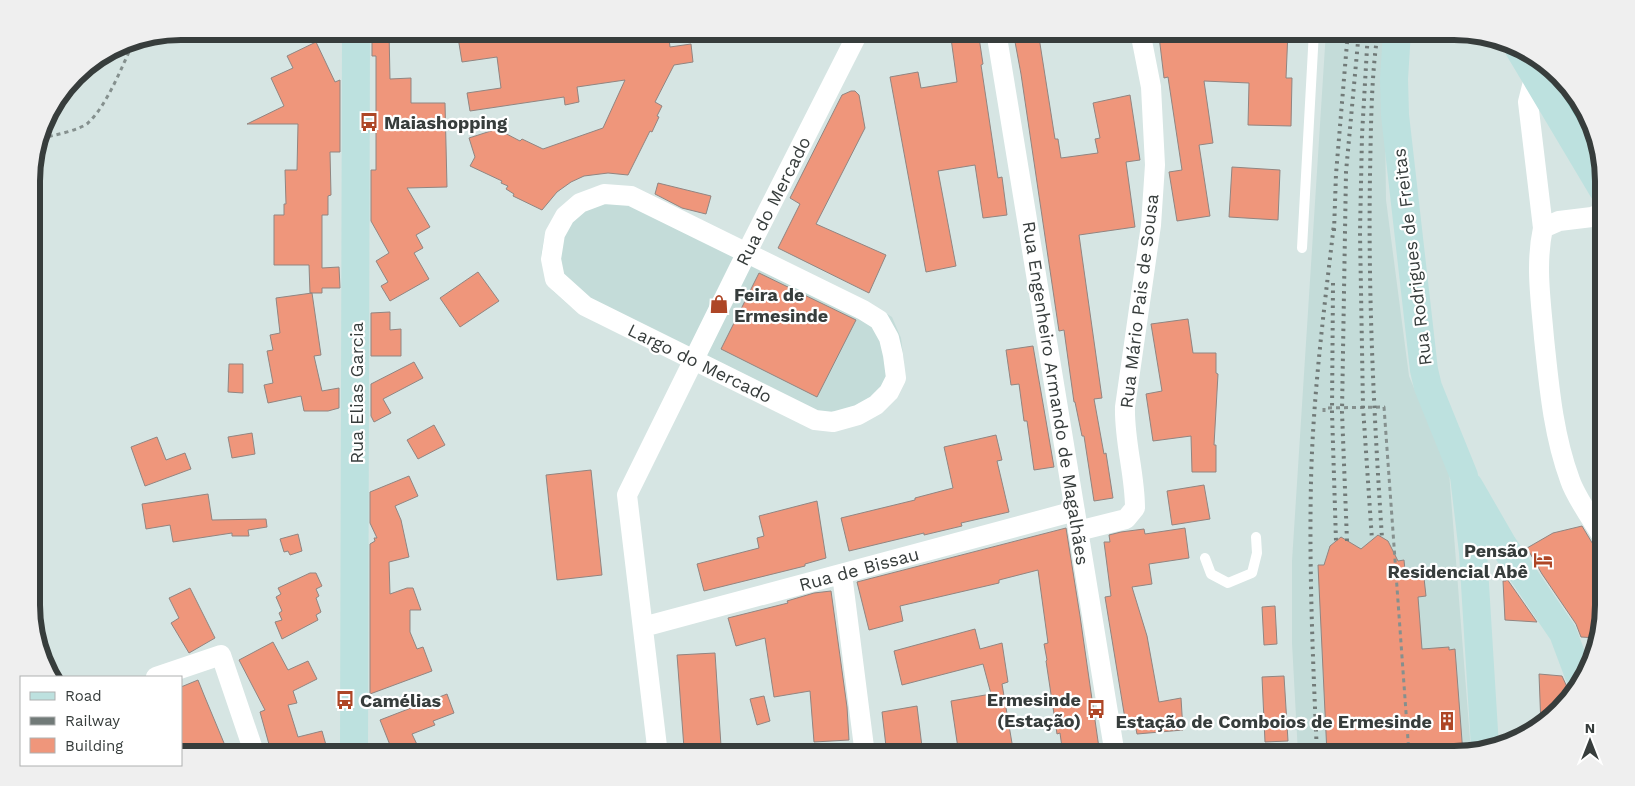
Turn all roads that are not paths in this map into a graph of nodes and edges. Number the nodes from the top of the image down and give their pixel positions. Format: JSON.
{"nodes":[{"id":1,"x":356,"y":40,"type":"edge"},
{"id":2,"x":854,"y":40,"type":"edge"},
{"id":3,"x":997,"y":40,"type":"edge"},
{"id":4,"x":1142,"y":40,"type":"edge"},
{"id":5,"x":1314,"y":40,"type":"edge"},
{"id":6,"x":1396,"y":40,"type":"edge"},
{"id":7,"x":1527,"y":61,"type":"edge"},
{"id":8,"x":1535,"y":74,"type":"junction"},
{"id":9,"x":1593,"y":160,"type":"edge"},
{"id":10,"x":1595,"y":216,"type":"edge"},
{"id":11,"x":1543,"y":228,"type":"junction"},
{"id":12,"x":1302,"y":248,"type":"dead end"},
{"id":13,"x":746,"y":254,"type":"junction"},
{"id":14,"x":693,"y":360,"type":"junction"},
{"id":15,"x":1464,"y":476,"type":"junction"},
{"id":16,"x":1077,"y":521,"type":"junction"},
{"id":17,"x":1595,"y":524,"type":"edge"},
{"id":18,"x":1256,"y":538,"type":"dead end"},
{"id":19,"x":1503,"y":544,"type":"junction"},
{"id":20,"x":1473,"y":552,"type":"junction"},
{"id":21,"x":1205,"y":558,"type":"dead end"},
{"id":22,"x":842,"y":574,"type":"junction"},
{"id":23,"x":643,"y":627,"type":"junction"},
{"id":24,"x":1578,"y":671,"type":"edge"},
{"id":25,"x":159,"y":676,"type":"edge"},
{"id":26,"x":1485,"y":742,"type":"edge"},
{"id":27,"x":251,"y":746,"type":"edge"},
{"id":28,"x":354,"y":746,"type":"edge"},
{"id":29,"x":657,"y":746,"type":"edge"},
{"id":30,"x":864,"y":746,"type":"edge"},
{"id":31,"x":1114,"y":746,"type":"edge"}],
"edges":[{"from":1,"to":28,"type":"main road","name":"Rua Elias Garcia"},
{"from":2,"to":13,"type":"street","name":"Rua do Mercado"},
{"from":3,"to":16,"type":"street","name":"Rua Engenheiro Armando de Magalhães"},
{"from":4,"to":16,"type":"street","name":"Rua Mário Pais de Sousa"},
{"from":5,"to":12,"type":"lane"},
{"from":6,"to":15,"type":"main road","name":"Rua Rodrigues de Freitas"},
{"from":7,"to":8,"type":"main road"},
{"from":8,"to":9,"type":"main road"},
{"from":8,"to":11,"type":"street"},
{"from":10,"to":11,"type":"street"},
{"from":11,"to":17,"type":"street"},
{"from":13,"to":14,"type":"street","name":"Rua do Mercado"},
{"from":13,"to":14,"type":"street","name":"Largo do Mercado"},
{"from":13,"to":14,"type":"street","name":"Largo do Mercado"},
{"from":14,"to":23,"type":"street","name":"Rua do Mercado"},
{"from":15,"to":19,"type":"main road","name":"Rua Rodrigues de Freitas"},
{"from":15,"to":20,"type":"main road","name":"Rua Rodrigues de Freitas"},
{"from":16,"to":22,"type":"street","name":"Rua de Bissau"},
{"from":16,"to":31,"type":"street","name":"Rua Engenheiro Armando de Magalhães"},
{"from":18,"to":21,"type":"lane"},
{"from":19,"to":20,"type":"main road"},
{"from":19,"to":24,"type":"main road","name":"Rua Rodrigues de Freitas"},
{"from":20,"to":26,"type":"main road","name":"Rua Rodrigues de Freitas"},
{"from":22,"to":23,"type":"street","name":"Rua de Bissau"},
{"from":22,"to":30,"type":"street"},
{"from":23,"to":29,"type":"street","name":"Rua do Mercado"},
{"from":25,"to":27,"type":"street"}]}
